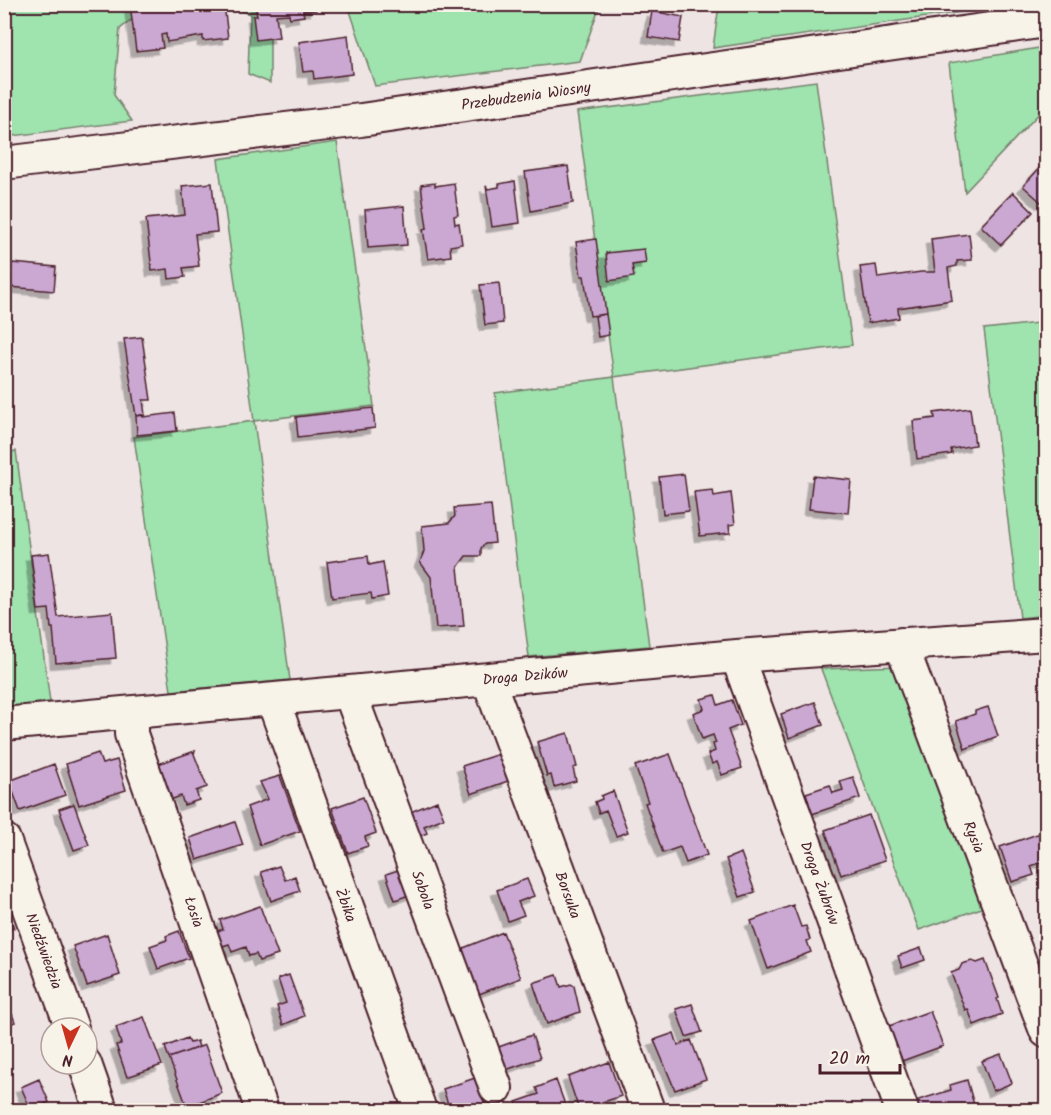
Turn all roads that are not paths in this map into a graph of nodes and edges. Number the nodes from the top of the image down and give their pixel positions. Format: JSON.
{"nodes":[{"id":1,"x":1031,"y":4,"type":"edge"},
{"id":2,"x":1047,"y":20,"type":"edge"},
{"id":3,"x":4,"y":163,"type":"edge"},
{"id":4,"x":1047,"y":634,"type":"edge"},
{"id":5,"x":901,"y":644,"type":"junction"},
{"id":6,"x":737,"y":656,"type":"junction"},
{"id":7,"x":488,"y":679,"type":"junction"},
{"id":8,"x":350,"y":693,"type":"junction"},
{"id":9,"x":273,"y":700,"type":"junction"},
{"id":10,"x":131,"y":713,"type":"junction"},
{"id":11,"x":4,"y":724,"type":"edge"},
{"id":12,"x":4,"y":840,"type":"edge"},
{"id":13,"x":68,"y":1016,"type":"edge"},
{"id":14,"x":1047,"y":1031,"type":"edge"},
{"id":15,"x":89,"y":1076,"type":"edge"},
{"id":16,"x":496,"y":1088,"type":"dead end"},
{"id":17,"x":101,"y":1110,"type":"edge"},
{"id":18,"x":262,"y":1110,"type":"edge"},
{"id":19,"x":420,"y":1110,"type":"edge"},
{"id":20,"x":648,"y":1110,"type":"edge"},
{"id":21,"x":902,"y":1110,"type":"edge"}],
"edges":[{"from":1,"to":2,"type":"main road"},
{"from":2,"to":3,"type":"street","name":"Przebudzenia Wiosny"},
{"from":4,"to":5,"type":"street","name":"Droga Dzików"},
{"from":5,"to":6,"type":"street","name":"Droga Dzików"},
{"from":5,"to":14,"type":"street","name":"Rysia"},
{"from":6,"to":7,"type":"street","name":"Droga Dzików"},
{"from":6,"to":21,"type":"street","name":"Droga Żubrów"},
{"from":7,"to":8,"type":"street","name":"Droga Dzików"},
{"from":7,"to":20,"type":"street","name":"Borsuka"},
{"from":8,"to":9,"type":"street","name":"Droga Dzików"},
{"from":8,"to":16,"type":"street","name":"Sobola"},
{"from":9,"to":10,"type":"street","name":"Droga Dzików"},
{"from":9,"to":19,"type":"street","name":"Żbika"},
{"from":10,"to":11,"type":"street","name":"Droga Dzików"},
{"from":10,"to":18,"type":"street","name":"Łosia"},
{"from":12,"to":13,"type":"street","name":"Niedźwiedzia"},
{"from":15,"to":17,"type":"street"}]}
